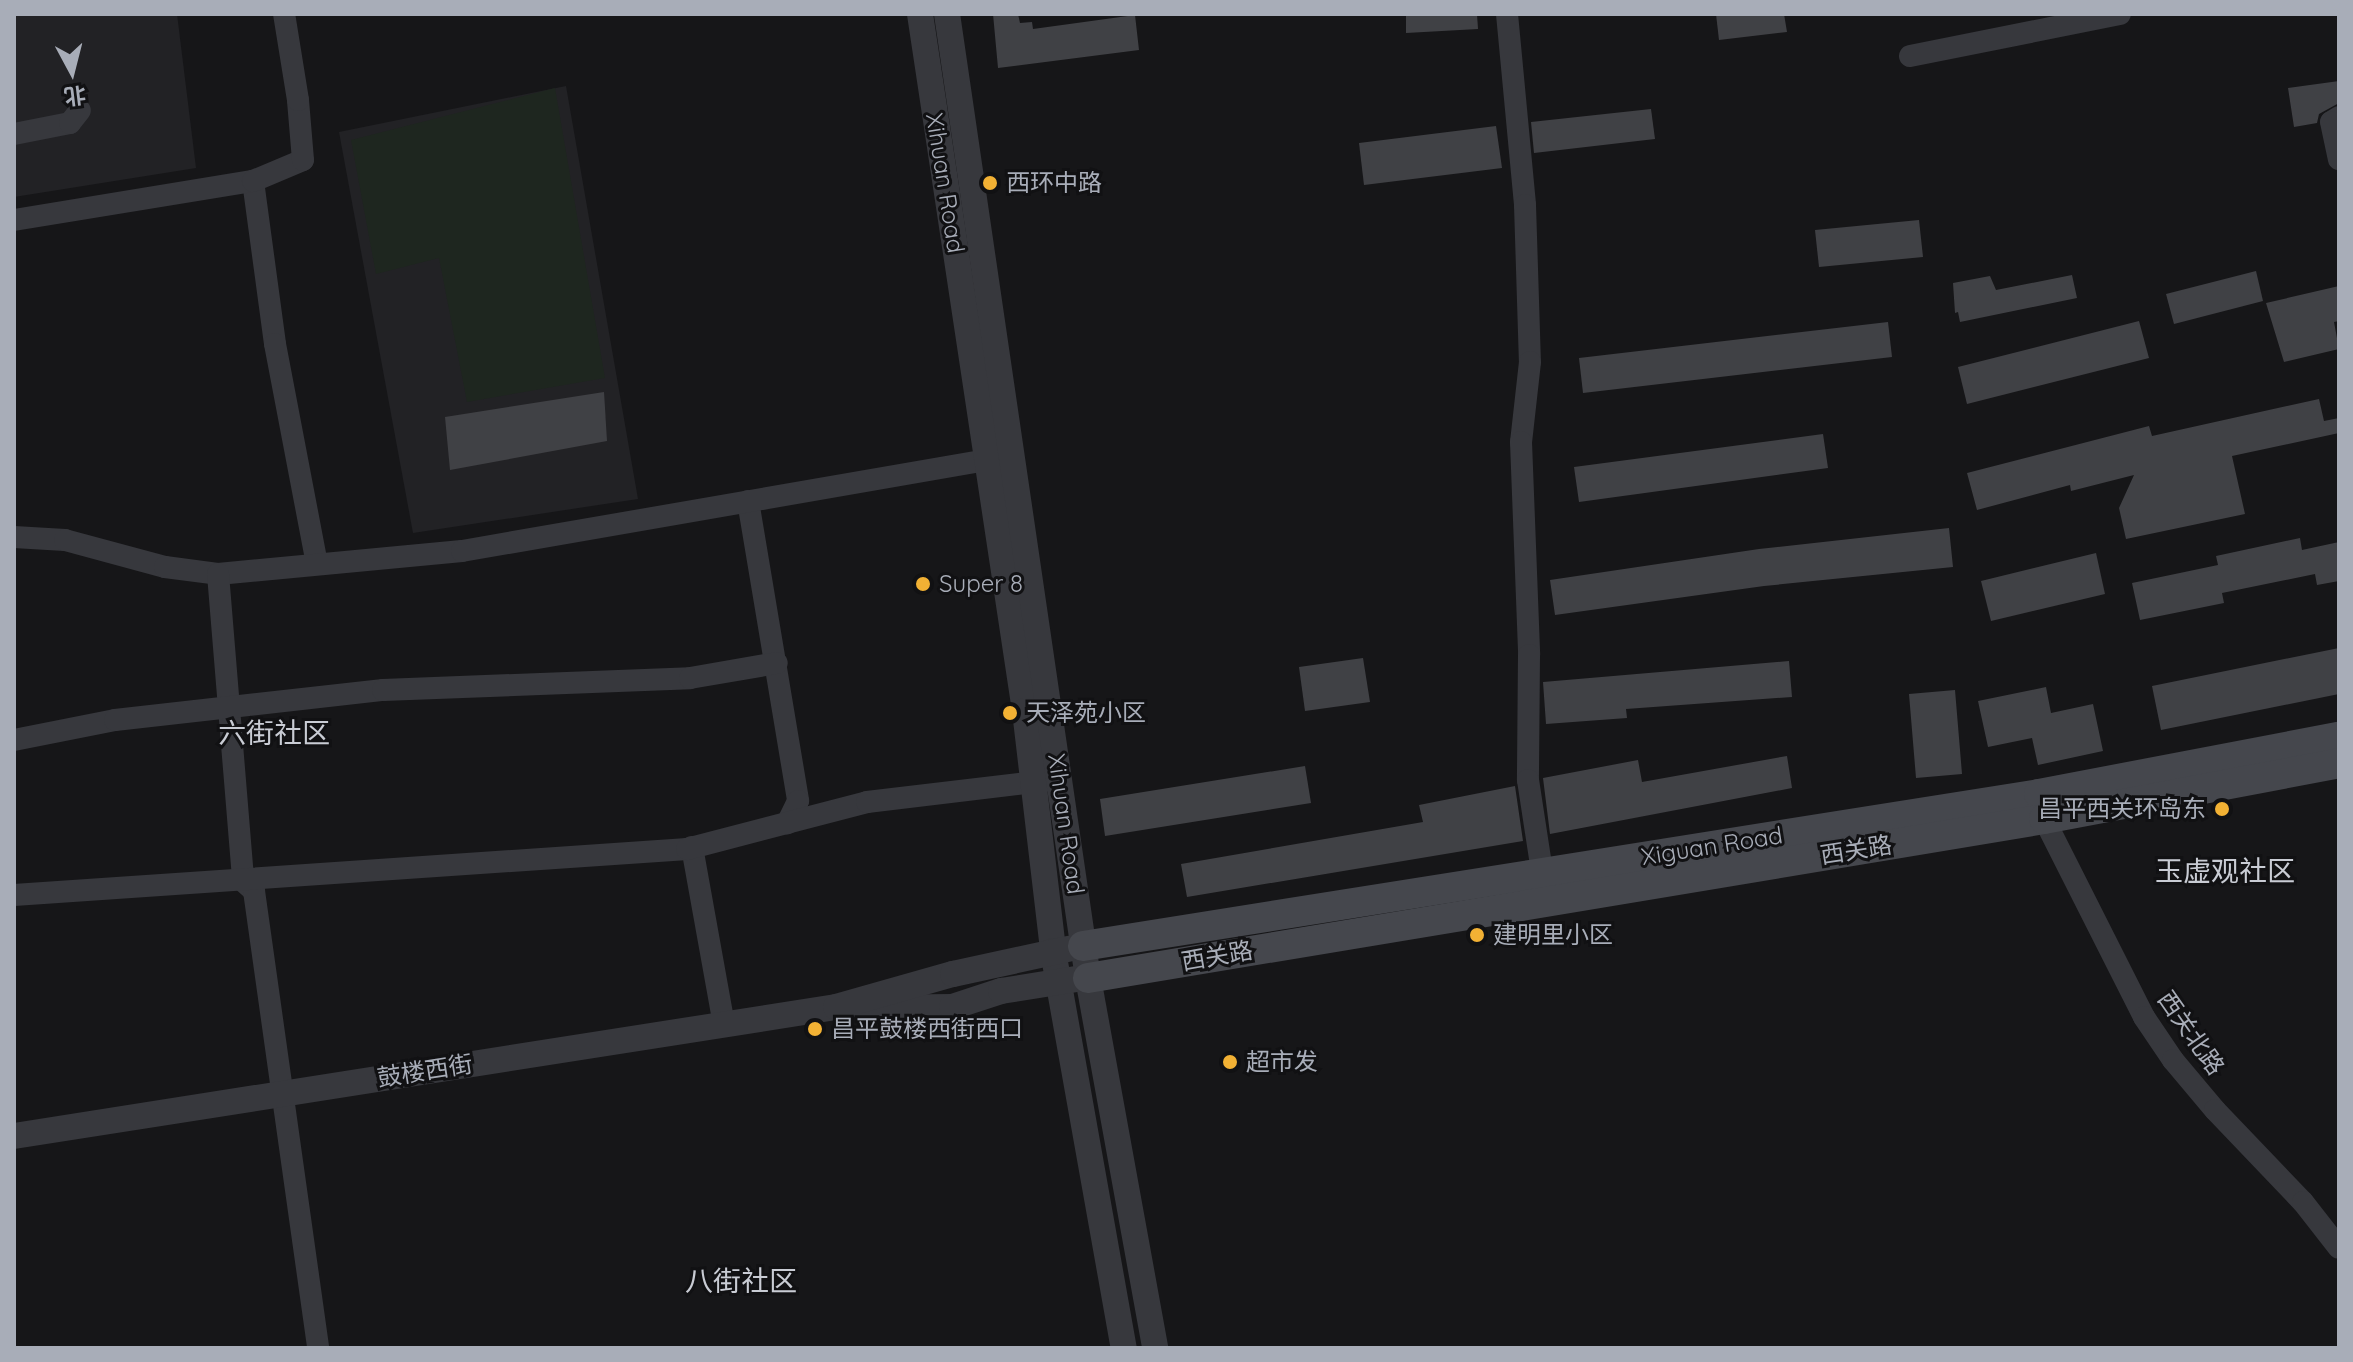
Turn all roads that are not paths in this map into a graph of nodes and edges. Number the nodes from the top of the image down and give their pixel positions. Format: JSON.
{"nodes":[{"id":1,"x":284,"y":14,"type":"edge"},
{"id":2,"x":920,"y":14,"type":"edge"},
{"id":3,"x":947,"y":14,"type":"edge"},
{"id":4,"x":1507,"y":14,"type":"edge"},
{"id":5,"x":2120,"y":14,"type":"edge"},
{"id":6,"x":2080,"y":18,"type":"edge"},
{"id":7,"x":1910,"y":56,"type":"dead end"},
{"id":8,"x":80,"y":110,"type":"dead end"},
{"id":9,"x":2339,"y":117,"type":"edge"},
{"id":10,"x":14,"y":134,"type":"edge"},
{"id":11,"x":2339,"y":159,"type":"edge"},
{"id":12,"x":253,"y":181,"type":"junction"},
{"id":13,"x":14,"y":220,"type":"edge"},
{"id":14,"x":998,"y":458,"type":"junction"},
{"id":15,"x":748,"y":501,"type":"junction"},
{"id":16,"x":14,"y":537,"type":"edge"},
{"id":17,"x":317,"y":564,"type":"junction"},
{"id":18,"x":218,"y":574,"type":"junction"},
{"id":19,"x":777,"y":663,"type":"junction"},
{"id":20,"x":229,"y":707,"type":"junction"},
{"id":21,"x":2339,"y":737,"type":"edge"},
{"id":22,"x":14,"y":740,"type":"edge"},
{"id":23,"x":2339,"y":763,"type":"edge"},
{"id":24,"x":1046,"y":781,"type":"junction"},
{"id":25,"x":2044,"y":819,"type":"junction"},
{"id":26,"x":787,"y":824,"type":"junction"},
{"id":27,"x":692,"y":847,"type":"junction"},
{"id":28,"x":1542,"y":872,"type":"junction"},
{"id":29,"x":243,"y":881,"type":"junction"},
{"id":30,"x":14,"y":895,"type":"edge"},
{"id":31,"x":1083,"y":946,"type":"junction"},
{"id":32,"x":1053,"y":951,"type":"junction"},
{"id":33,"x":1073,"y":980,"type":"junction"},
{"id":34,"x":836,"y":1007,"type":"junction"},
{"id":35,"x":724,"y":1025,"type":"junction"},
{"id":36,"x":281,"y":1094,"type":"junction"},
{"id":37,"x":14,"y":1136,"type":"edge"},
{"id":38,"x":2339,"y":1248,"type":"edge"},
{"id":39,"x":318,"y":1348,"type":"edge"},
{"id":40,"x":1124,"y":1348,"type":"edge"},
{"id":41,"x":1155,"y":1348,"type":"edge"}],
"edges":[{"from":1,"to":12,"type":"street"},
{"from":2,"to":14,"type":"street","name":"Xihuan Road"},
{"from":3,"to":14,"type":"street","name":"Xihuan Road"},
{"from":4,"to":28,"type":"street"},
{"from":5,"to":6,"type":"street"},
{"from":6,"to":7,"type":"street"},
{"from":8,"to":10,"type":"street"},
{"from":9,"to":11,"type":"street"},
{"from":12,"to":13,"type":"street"},
{"from":12,"to":17,"type":"street"},
{"from":14,"to":15,"type":"street"},
{"from":14,"to":24,"type":"street","name":"Xihuan Road"},
{"from":15,"to":17,"type":"street"},
{"from":15,"to":19,"type":"street"},
{"from":16,"to":18,"type":"street"},
{"from":17,"to":18,"type":"street"},
{"from":18,"to":20,"type":"street"},
{"from":19,"to":20,"type":"street"},
{"from":19,"to":26,"type":"street"},
{"from":20,"to":22,"type":"street"},
{"from":20,"to":29,"type":"street"},
{"from":21,"to":28,"type":"main road","name":"Xiguan Road"},
{"from":23,"to":25,"type":"main road","name":"西关路"},
{"from":24,"to":26,"type":"street"},
{"from":24,"to":31,"type":"street","name":"Xihuan Road"},
{"from":24,"to":32,"type":"street","name":"Xihuan Road"},
{"from":25,"to":33,"type":"main road","name":"西关路"},
{"from":25,"to":38,"type":"street","name":"西关北路"},
{"from":26,"to":27,"type":"street"},
{"from":27,"to":29,"type":"street"},
{"from":27,"to":35,"type":"street"},
{"from":28,"to":31,"type":"main road","name":"Xiguan Road"},
{"from":29,"to":30,"type":"street"},
{"from":29,"to":36,"type":"street"},
{"from":31,"to":32,"type":"street","name":"鼓楼西街"},
{"from":31,"to":33,"type":"street","name":"Xihuan Road"},
{"from":32,"to":33,"type":"street","name":"Xihuan Road"},
{"from":32,"to":34,"type":"street","name":"鼓楼西街"},
{"from":33,"to":34,"type":"street","name":"鼓楼西街"},
{"from":33,"to":40,"type":"street","name":"Xihuan Road"},
{"from":33,"to":41,"type":"street","name":"Xihuan Road"},
{"from":34,"to":35,"type":"street","name":"鼓楼西街"},
{"from":35,"to":36,"type":"street","name":"鼓楼西街"},
{"from":36,"to":37,"type":"street","name":"鼓楼西街"},
{"from":36,"to":39,"type":"street"}]}
